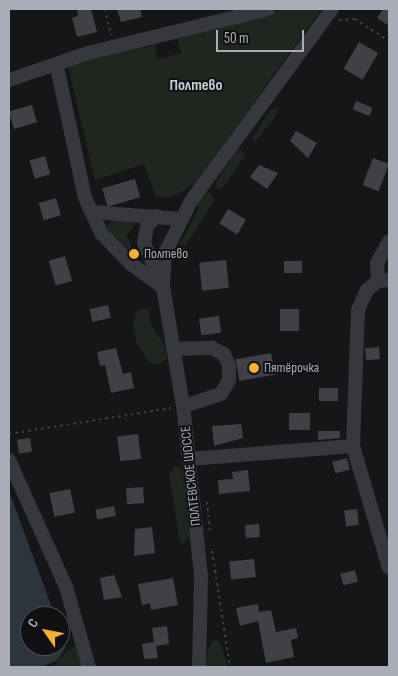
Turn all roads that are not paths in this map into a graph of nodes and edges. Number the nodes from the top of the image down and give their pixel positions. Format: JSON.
{"nodes":[{"id":1,"x":268,"y":9,"type":"edge"},
{"id":2,"x":330,"y":11,"type":"edge"},
{"id":3,"x":57,"y":67,"type":"junction"},
{"id":4,"x":9,"y":80,"type":"edge"},
{"id":5,"x":92,"y":212,"type":"junction"},
{"id":6,"x":157,"y":216,"type":"junction"},
{"id":7,"x":180,"y":219,"type":"junction"},
{"id":8,"x":389,"y":241,"type":"edge"},
{"id":9,"x":384,"y":281,"type":"edge"},
{"id":10,"x":163,"y":287,"type":"junction"},
{"id":11,"x":174,"y":349,"type":"junction"},
{"id":12,"x":183,"y":406,"type":"junction"},
{"id":13,"x":353,"y":446,"type":"junction"},
{"id":14,"x":189,"y":459,"type":"junction"},
{"id":15,"x":9,"y":460,"type":"edge"},
{"id":16,"x":389,"y":568,"type":"edge"},
{"id":17,"x":89,"y":667,"type":"edge"},
{"id":18,"x":199,"y":667,"type":"edge"}],
"edges":[{"from":1,"to":3,"type":"street"},
{"from":2,"to":7,"type":"street"},
{"from":3,"to":4,"type":"street"},
{"from":3,"to":5,"type":"street"},
{"from":5,"to":6,"type":"street"},
{"from":5,"to":10,"type":"street"},
{"from":6,"to":7,"type":"street"},
{"from":6,"to":10,"type":"street"},
{"from":7,"to":10,"type":"street"},
{"from":8,"to":9,"type":"street"},
{"from":9,"to":13,"type":"street"},
{"from":10,"to":11,"type":"street","name":"ПОЛТЕВСКОЕ ШОССЕ"},
{"from":11,"to":12,"type":"street","name":"ПОЛТЕВСКОЕ ШОССЕ"},
{"from":11,"to":12,"type":"street"},
{"from":12,"to":14,"type":"street","name":"ПОЛТЕВСКОЕ ШОССЕ"},
{"from":13,"to":14,"type":"street"},
{"from":13,"to":16,"type":"street"},
{"from":14,"to":18,"type":"street","name":"ПОЛТЕВСКОЕ ШОССЕ"},
{"from":15,"to":17,"type":"street"}]}
